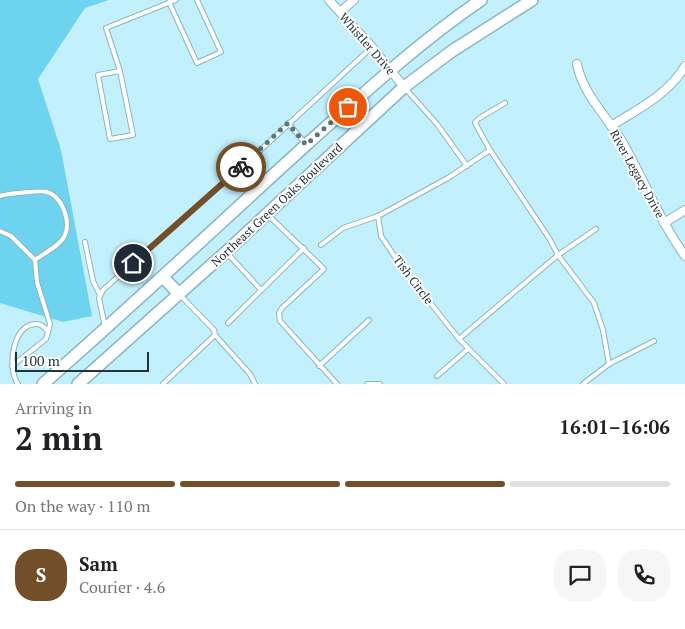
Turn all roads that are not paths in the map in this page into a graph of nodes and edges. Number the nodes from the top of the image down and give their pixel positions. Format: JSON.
{"nodes":[{"id":1,"x":176,"y":0,"type":"edge"},
{"id":2,"x":197,"y":0,"type":"edge"},
{"id":3,"x":329,"y":0,"type":"edge"},
{"id":4,"x":354,"y":0,"type":"edge"},
{"id":5,"x":481,"y":0,"type":"edge"},
{"id":6,"x":532,"y":0,"type":"edge"},
{"id":7,"x":170,"y":2,"type":"junction"},
{"id":8,"x":340,"y":12,"type":"junction"},
{"id":9,"x":372,"y":47,"type":"junction"},
{"id":10,"x":577,"y":64,"type":"dead end"},
{"id":11,"x":685,"y":66,"type":"edge"},
{"id":12,"x":389,"y":70,"type":"junction"},
{"id":13,"x":120,"y":71,"type":"junction"},
{"id":14,"x":404,"y":87,"type":"junction"},
{"id":15,"x":505,"y":103,"type":"dead end"},
{"id":16,"x":288,"y":123,"type":"junction"},
{"id":17,"x":611,"y":126,"type":"junction"},
{"id":18,"x":306,"y":145,"type":"junction"},
{"id":19,"x":490,"y":150,"type":"junction"},
{"id":20,"x":467,"y":166,"type":"junction"},
{"id":21,"x":0,"y":196,"type":"edge"},
{"id":22,"x":685,"y":210,"type":"edge"},
{"id":23,"x":267,"y":214,"type":"junction"},
{"id":24,"x":378,"y":216,"type":"junction"},
{"id":25,"x":664,"y":223,"type":"junction"},
{"id":26,"x":596,"y":229,"type":"dead end"},
{"id":27,"x":0,"y":231,"type":"edge"},
{"id":28,"x":85,"y":242,"type":"dead end"},
{"id":29,"x":320,"y":245,"type":"dead end"},
{"id":30,"x":304,"y":248,"type":"junction"},
{"id":31,"x":226,"y":252,"type":"junction"},
{"id":32,"x":558,"y":255,"type":"junction"},
{"id":33,"x":685,"y":256,"type":"edge"},
{"id":34,"x":35,"y":260,"type":"junction"},
{"id":35,"x":163,"y":277,"type":"junction"},
{"id":36,"x":261,"y":290,"type":"junction"},
{"id":37,"x":179,"y":294,"type":"junction"},
{"id":38,"x":100,"y":295,"type":"junction"},
{"id":39,"x":369,"y":320,"type":"dead end"},
{"id":40,"x":228,"y":323,"type":"dead end"},
{"id":41,"x":106,"y":329,"type":"junction"},
{"id":42,"x":48,"y":332,"type":"junction"},
{"id":43,"x":214,"y":335,"type":"junction"},
{"id":44,"x":459,"y":339,"type":"junction"},
{"id":45,"x":654,"y":341,"type":"dead end"},
{"id":46,"x":468,"y":348,"type":"junction"},
{"id":47,"x":609,"y":364,"type":"junction"},
{"id":48,"x":12,"y":366,"type":"junction"},
{"id":49,"x":319,"y":366,"type":"junction"},
{"id":50,"x":437,"y":376,"type":"dead end"},
{"id":51,"x":18,"y":384,"type":"edge"},
{"id":52,"x":43,"y":384,"type":"edge"},
{"id":53,"x":78,"y":384,"type":"edge"},
{"id":54,"x":163,"y":384,"type":"edge"},
{"id":55,"x":256,"y":384,"type":"edge"},
{"id":56,"x":336,"y":384,"type":"edge"},
{"id":57,"x":367,"y":384,"type":"edge"},
{"id":58,"x":380,"y":384,"type":"edge"},
{"id":59,"x":504,"y":384,"type":"edge"},
{"id":60,"x":583,"y":384,"type":"edge"}],
"edges":[{"from":1,"to":7,"type":"lane"},
{"from":2,"to":7,"type":"lane"},
{"from":3,"to":8,"type":"street","name":"Whistler Drive"},
{"from":4,"to":8,"type":"street"},
{"from":5,"to":12,"type":"main road","name":"Northeast Green Oaks Boulevard"},
{"from":6,"to":14,"type":"main road","name":"Northeast Green Oaks Boulevard"},
{"from":7,"to":13,"type":"lane"},
{"from":8,"to":9,"type":"street","name":"Whistler Drive"},
{"from":9,"to":12,"type":"street","name":"Whistler Drive"},
{"from":9,"to":16,"type":"lane"},
{"from":10,"to":17,"type":"street","name":"River Legacy Drive"},
{"from":11,"to":17,"type":"street"},
{"from":12,"to":14,"type":"street","name":"Whistler Drive"},
{"from":12,"to":18,"type":"main road","name":"Northeast Green Oaks Boulevard"},
{"from":13,"to":13,"type":"lane"},
{"from":14,"to":20,"type":"lane"},
{"from":14,"to":23,"type":"main road","name":"Northeast Green Oaks Boulevard"},
{"from":15,"to":19,"type":"lane"},
{"from":16,"to":18,"type":"lane"},
{"from":16,"to":38,"type":"lane"},
{"from":17,"to":25,"type":"street","name":"River Legacy Drive"},
{"from":18,"to":35,"type":"main road","name":"Northeast Green Oaks Boulevard"},
{"from":19,"to":20,"type":"lane"},
{"from":19,"to":32,"type":"lane"},
{"from":20,"to":24,"type":"lane"},
{"from":21,"to":34,"type":"lane"},
{"from":22,"to":25,"type":"street"},
{"from":23,"to":30,"type":"lane"},
{"from":23,"to":31,"type":"main road","name":"Northeast Green Oaks Boulevard"},
{"from":24,"to":29,"type":"lane"},
{"from":24,"to":44,"type":"lane","name":"Tish Circle"},
{"from":25,"to":33,"type":"street","name":"River Legacy Drive"},
{"from":26,"to":32,"type":"lane"},
{"from":27,"to":34,"type":"lane"},
{"from":28,"to":38,"type":"lane"},
{"from":30,"to":36,"type":"lane"},
{"from":30,"to":49,"type":"lane"},
{"from":31,"to":36,"type":"lane"},
{"from":31,"to":37,"type":"main road","name":"Northeast Green Oaks Boulevard"},
{"from":32,"to":44,"type":"lane"},
{"from":32,"to":47,"type":"lane"},
{"from":34,"to":42,"type":"lane"},
{"from":35,"to":37,"type":"main road"},
{"from":35,"to":41,"type":"main road","name":"Northeast Green Oaks Boulevard"},
{"from":36,"to":40,"type":"lane"},
{"from":37,"to":43,"type":"lane"},
{"from":37,"to":53,"type":"main road","name":"Northeast Green Oaks Boulevard"},
{"from":38,"to":41,"type":"lane"},
{"from":39,"to":49,"type":"lane"},
{"from":41,"to":52,"type":"main road","name":"Northeast Green Oaks Boulevard"},
{"from":42,"to":48,"type":"lane"},
{"from":42,"to":48,"type":"lane"},
{"from":43,"to":54,"type":"lane"},
{"from":43,"to":55,"type":"lane"},
{"from":44,"to":46,"type":"lane","name":"Tish Circle"},
{"from":45,"to":47,"type":"lane"},
{"from":46,"to":50,"type":"lane"},
{"from":46,"to":59,"type":"lane","name":"Tish Circle"},
{"from":47,"to":60,"type":"lane"},
{"from":48,"to":51,"type":"lane"},
{"from":49,"to":56,"type":"lane"},
{"from":57,"to":58,"type":"lane"}]}
